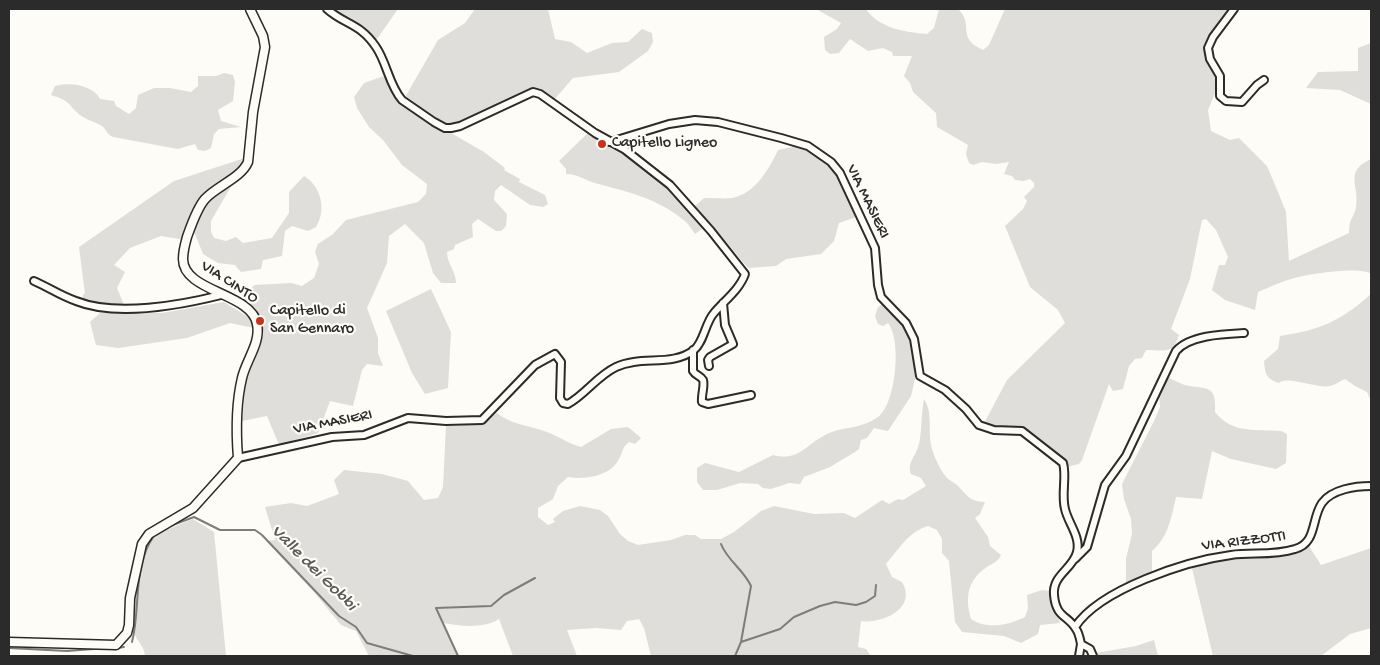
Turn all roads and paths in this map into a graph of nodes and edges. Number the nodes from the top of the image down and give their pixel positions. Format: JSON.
{"nodes":[{"id":1,"x":250,"y":9,"type":"edge"},
{"id":2,"x":327,"y":9,"type":"edge"},
{"id":3,"x":1234,"y":9,"type":"edge"},
{"id":4,"x":1264,"y":80,"type":"dead end"},
{"id":5,"x":610,"y":142,"type":"junction"},
{"id":6,"x":34,"y":281,"type":"dead end"},
{"id":7,"x":221,"y":295,"type":"junction"},
{"id":8,"x":723,"y":303,"type":"junction"},
{"id":9,"x":1244,"y":333,"type":"dead end"},
{"id":10,"x":693,"y":350,"type":"junction"},
{"id":11,"x":710,"y":366,"type":"dead end"},
{"id":12,"x":751,"y":395,"type":"dead end"},
{"id":13,"x":238,"y":458,"type":"junction"},
{"id":14,"x":1371,"y":486,"type":"edge"},
{"id":15,"x":1075,"y":559,"type":"junction"},
{"id":16,"x":1075,"y":627,"type":"junction"},
{"id":17,"x":9,"y":642,"type":"edge"},
{"id":18,"x":1081,"y":644,"type":"junction"},
{"id":19,"x":1079,"y":656,"type":"edge"},
{"id":20,"x":1092,"y":656,"type":"edge"}],
"edges":[{"from":1,"to":7,"type":"street","name":"VIA CINTO"},
{"from":2,"to":5,"type":"street"},
{"from":3,"to":4,"type":"street"},
{"from":5,"to":8,"type":"street"},
{"from":5,"to":15,"type":"street","name":"VIA MASIERI"},
{"from":6,"to":7,"type":"street"},
{"from":7,"to":13,"type":"street","name":"VIA CINTO"},
{"from":8,"to":10,"type":"street"},
{"from":8,"to":11,"type":"street"},
{"from":9,"to":15,"type":"street"},
{"from":10,"to":12,"type":"street"},
{"from":10,"to":13,"type":"street","name":"VIA MASIERI"},
{"from":13,"to":17,"type":"street"},
{"from":14,"to":16,"type":"street","name":"VIA RIZZOTTI"},
{"from":15,"to":16,"type":"street"},
{"from":16,"to":18,"type":"street"},
{"from":18,"to":19,"type":"street"},
{"from":18,"to":20,"type":"street"}]}
